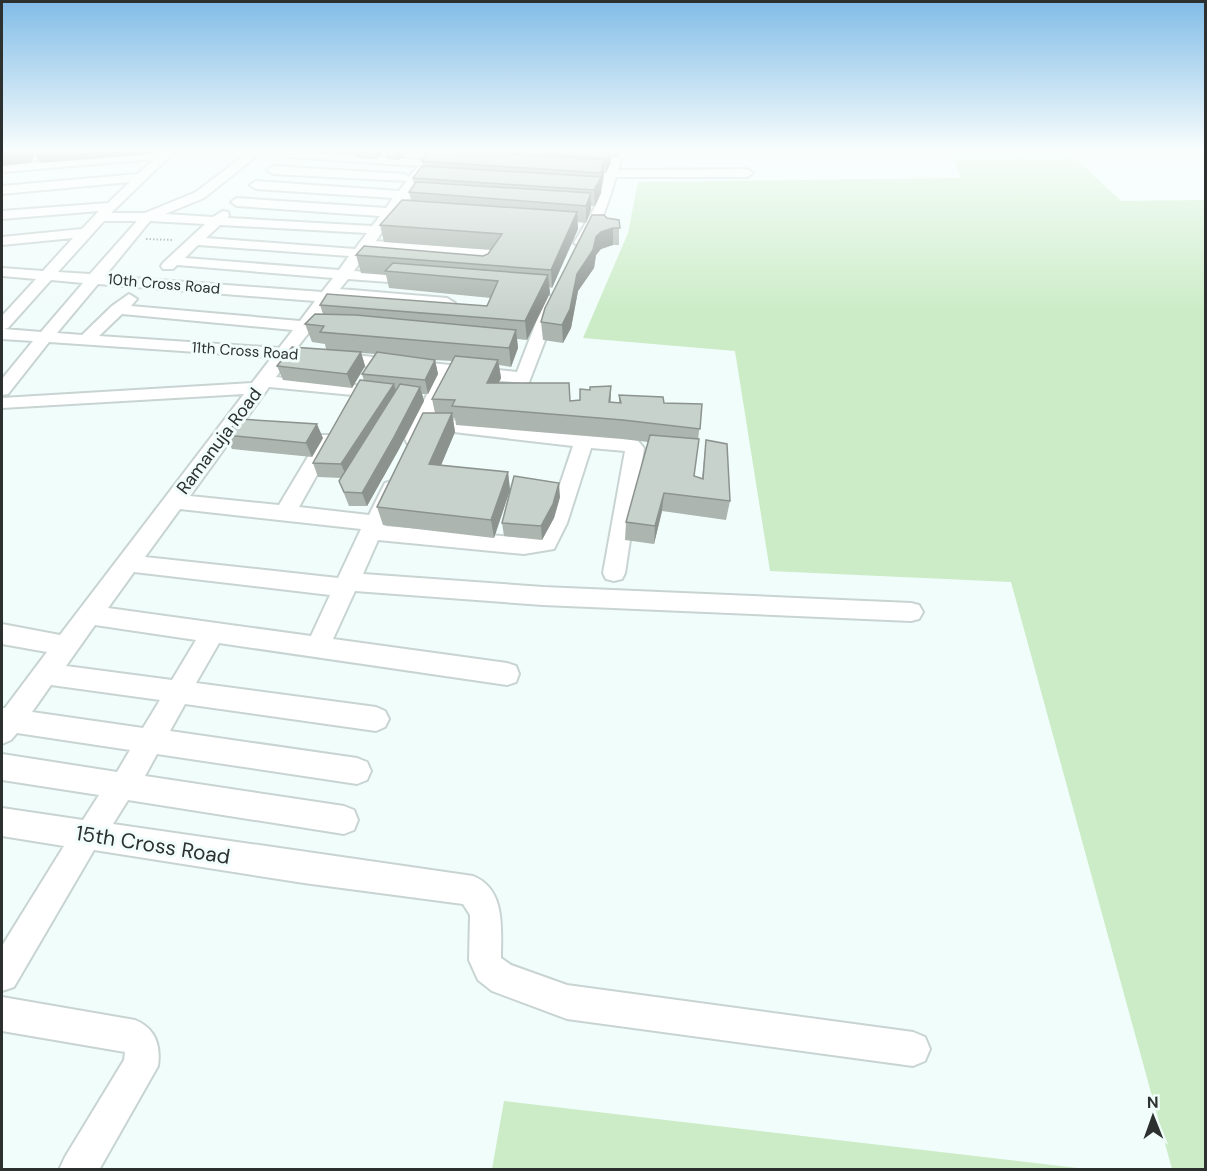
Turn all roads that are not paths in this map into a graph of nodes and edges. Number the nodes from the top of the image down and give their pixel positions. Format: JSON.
{"nodes":[{"id":1,"x":38,"y":205,"type":"edge"},
{"id":2,"x":177,"y":205,"type":"edge"},
{"id":3,"x":234,"y":205,"type":"edge"},
{"id":4,"x":277,"y":205,"type":"edge"},
{"id":5,"x":395,"y":205,"type":"edge"},
{"id":6,"x":595,"y":205,"type":"edge"},
{"id":7,"x":112,"y":206,"type":"joint"},
{"id":8,"x":390,"y":212,"type":"junction"},
{"id":9,"x":413,"y":214,"type":"edge"},
{"id":10,"x":147,"y":217,"type":"junction"},
{"id":11,"x":99,"y":218,"type":"junction"},
{"id":12,"x":217,"y":220,"type":"junction"},
{"id":13,"x":2,"y":228,"type":"edge"},
{"id":14,"x":85,"y":233,"type":"junction"},
{"id":15,"x":39,"y":237,"type":"junction"},
{"id":16,"x":2,"y":241,"type":"edge"},
{"id":17,"x":193,"y":242,"type":"junction"},
{"id":18,"x":361,"y":253,"type":"junction"},
{"id":19,"x":572,"y":259,"type":"edge"},
{"id":20,"x":174,"y":261,"type":"junction"},
{"id":21,"x":459,"y":267,"type":"edge"},
{"id":22,"x":2,"y":272,"type":"edge"},
{"id":23,"x":46,"y":275,"type":"junction"},
{"id":24,"x":96,"y":278,"type":"junction"},
{"id":25,"x":426,"y":281,"type":"edge"},
{"id":26,"x":147,"y":284,"type":"junction"},
{"id":27,"x":553,"y":287,"type":"edge"},
{"id":28,"x":324,"y":300,"type":"junction"},
{"id":29,"x":467,"y":305,"type":"edge"},
{"id":30,"x":117,"y":309,"type":"junction"},
{"id":31,"x":341,"y":310,"type":"edge"},
{"id":32,"x":2,"y":325,"type":"edge"},
{"id":33,"x":305,"y":326,"type":"junction"},
{"id":34,"x":328,"y":328,"type":"edge"},
{"id":35,"x":2,"y":334,"type":"edge"},
{"id":36,"x":46,"y":337,"type":"junction"},
{"id":37,"x":85,"y":340,"type":"junction"},
{"id":38,"x":285,"y":353,"type":"junction"},
{"id":39,"x":376,"y":362,"type":"junction"},
{"id":40,"x":447,"y":370,"type":"junction"},
{"id":41,"x":261,"y":385,"type":"junction"},
{"id":42,"x":2,"y":390,"type":"edge"},
{"id":43,"x":357,"y":392,"type":"junction"},
{"id":44,"x":433,"y":399,"type":"junction"},
{"id":45,"x":2,"y":403,"type":"edge"},
{"id":46,"x":422,"y":423,"type":"junction"},
{"id":47,"x":584,"y":441,"type":"junction"},
{"id":48,"x":631,"y":445,"type":"junction"},
{"id":49,"x":652,"y":447,"type":"edge"},
{"id":50,"x":408,"y":453,"type":"edge"},
{"id":51,"x":399,"y":473,"type":"edge"},
{"id":52,"x":549,"y":485,"type":"edge"},
{"id":53,"x":570,"y":486,"type":"junction"},
{"id":54,"x":174,"y":501,"type":"junction"},
{"id":55,"x":285,"y":513,"type":"junction"},
{"id":56,"x":373,"y":527,"type":"junction"},
{"id":57,"x":129,"y":562,"type":"junction"},
{"id":58,"x":614,"y":573,"type":"dead end"},
{"id":59,"x":346,"y":585,"type":"junction"},
{"id":60,"x":911,"y":612,"type":"dead end"},
{"id":61,"x":89,"y":615,"type":"junction"},
{"id":62,"x":213,"y":632,"type":"junction"},
{"id":63,"x":2,"y":634,"type":"edge"},
{"id":64,"x":67,"y":646,"type":"junction"},
{"id":65,"x":318,"y":646,"type":"junction"},
{"id":66,"x":46,"y":674,"type":"junction"},
{"id":67,"x":507,"y":674,"type":"dead end"},
{"id":68,"x":177,"y":690,"type":"junction"},
{"id":69,"x":376,"y":719,"type":"dead end"},
{"id":70,"x":4,"y":724,"type":"edge"},
{"id":71,"x":149,"y":741,"type":"junction"},
{"id":72,"x":2,"y":767,"type":"edge"},
{"id":73,"x":357,"y":771,"type":"dead end"},
{"id":74,"x":122,"y":786,"type":"junction"},
{"id":75,"x":344,"y":820,"type":"dead end"},
{"id":76,"x":2,"y":822,"type":"edge"},
{"id":77,"x":87,"y":835,"type":"junction"},
{"id":78,"x":2,"y":975,"type":"edge"},
{"id":79,"x":2,"y":1014,"type":"edge"},
{"id":80,"x":913,"y":1049,"type":"dead end"},
{"id":81,"x":78,"y":1170,"type":"edge"}],
"edges":[{"from":1,"to":7,"type":"street"},
{"from":2,"to":10,"type":"street"},
{"from":3,"to":12,"type":"street"},
{"from":4,"to":8,"type":"street"},
{"from":5,"to":8,"type":"street","name":"Ramanuja Road"},
{"from":6,"to":19,"type":"street"},
{"from":7,"to":11,"type":"street"},
{"from":8,"to":9,"type":"street"},
{"from":8,"to":18,"type":"street","name":"Ramanuja Road"},
{"from":10,"to":11,"type":"street"},
{"from":10,"to":12,"type":"street"},
{"from":10,"to":24,"type":"street"},
{"from":11,"to":13,"type":"street"},
{"from":11,"to":14,"type":"street"},
{"from":12,"to":17,"type":"street"},
{"from":12,"to":18,"type":"street"},
{"from":14,"to":15,"type":"street"},
{"from":14,"to":23,"type":"street"},
{"from":15,"to":16,"type":"street"},
{"from":15,"to":22,"type":"street"},
{"from":17,"to":18,"type":"street"},
{"from":17,"to":20,"type":"street"},
{"from":18,"to":20,"type":"street"},
{"from":18,"to":21,"type":"street"},
{"from":18,"to":25,"type":"street"},
{"from":18,"to":28,"type":"street","name":"Ramanuja Road"},
{"from":20,"to":26,"type":"street"},
{"from":22,"to":23,"type":"street","name":"10th Cross Road"},
{"from":23,"to":24,"type":"street","name":"10th Cross Road"},
{"from":23,"to":32,"type":"street"},
{"from":24,"to":26,"type":"street","name":"10th Cross Road"},
{"from":24,"to":36,"type":"street"},
{"from":26,"to":28,"type":"street","name":"10th Cross Road"},
{"from":26,"to":30,"type":"street"},
{"from":27,"to":40,"type":"street","name":"11th Cross Road"},
{"from":28,"to":29,"type":"street"},
{"from":28,"to":31,"type":"street"},
{"from":28,"to":33,"type":"street","name":"Ramanuja Road"},
{"from":30,"to":33,"type":"street"},
{"from":30,"to":37,"type":"street"},
{"from":33,"to":34,"type":"street"},
{"from":33,"to":38,"type":"street","name":"Ramanuja Road"},
{"from":35,"to":36,"type":"street","name":"11th Cross Road"},
{"from":36,"to":37,"type":"street","name":"11th Cross Road"},
{"from":36,"to":42,"type":"street"},
{"from":37,"to":38,"type":"street","name":"11th Cross Road"},
{"from":38,"to":39,"type":"street","name":"11th Cross Road"},
{"from":38,"to":41,"type":"street","name":"Ramanuja Road"},
{"from":39,"to":40,"type":"street","name":"11th Cross Road"},
{"from":39,"to":43,"type":"street"},
{"from":40,"to":44,"type":"street"},
{"from":41,"to":43,"type":"street"},
{"from":41,"to":45,"type":"street"},
{"from":41,"to":54,"type":"street","name":"Ramanuja Road"},
{"from":43,"to":44,"type":"street"},
{"from":43,"to":55,"type":"street"},
{"from":44,"to":46,"type":"street"},
{"from":46,"to":47,"type":"street"},
{"from":46,"to":50,"type":"street"},
{"from":47,"to":48,"type":"street"},
{"from":47,"to":53,"type":"street"},
{"from":48,"to":49,"type":"street"},
{"from":48,"to":58,"type":"street"},
{"from":51,"to":56,"type":"street"},
{"from":52,"to":53,"type":"street"},
{"from":53,"to":56,"type":"street"},
{"from":54,"to":55,"type":"street"},
{"from":54,"to":57,"type":"street","name":"Ramanuja Road"},
{"from":55,"to":56,"type":"street"},
{"from":56,"to":59,"type":"street"},
{"from":57,"to":59,"type":"street"},
{"from":57,"to":61,"type":"street","name":"Ramanuja Road"},
{"from":59,"to":60,"type":"street"},
{"from":59,"to":65,"type":"street"},
{"from":61,"to":62,"type":"street"},
{"from":61,"to":64,"type":"street","name":"Ramanuja Road"},
{"from":62,"to":65,"type":"street"},
{"from":62,"to":68,"type":"street"},
{"from":63,"to":64,"type":"street"},
{"from":64,"to":66,"type":"street","name":"Ramanuja Road"},
{"from":65,"to":67,"type":"street"},
{"from":66,"to":68,"type":"street"},
{"from":66,"to":70,"type":"street","name":"Ramanuja Road"},
{"from":68,"to":69,"type":"street"},
{"from":68,"to":71,"type":"street"},
{"from":70,"to":71,"type":"street"},
{"from":71,"to":73,"type":"street"},
{"from":71,"to":74,"type":"street"},
{"from":72,"to":74,"type":"street"},
{"from":74,"to":75,"type":"street"},
{"from":74,"to":77,"type":"street"},
{"from":76,"to":77,"type":"street","name":"15th Cross Road"},
{"from":77,"to":78,"type":"street"},
{"from":77,"to":80,"type":"street","name":"15th Cross Road"},
{"from":79,"to":81,"type":"street"}]}
